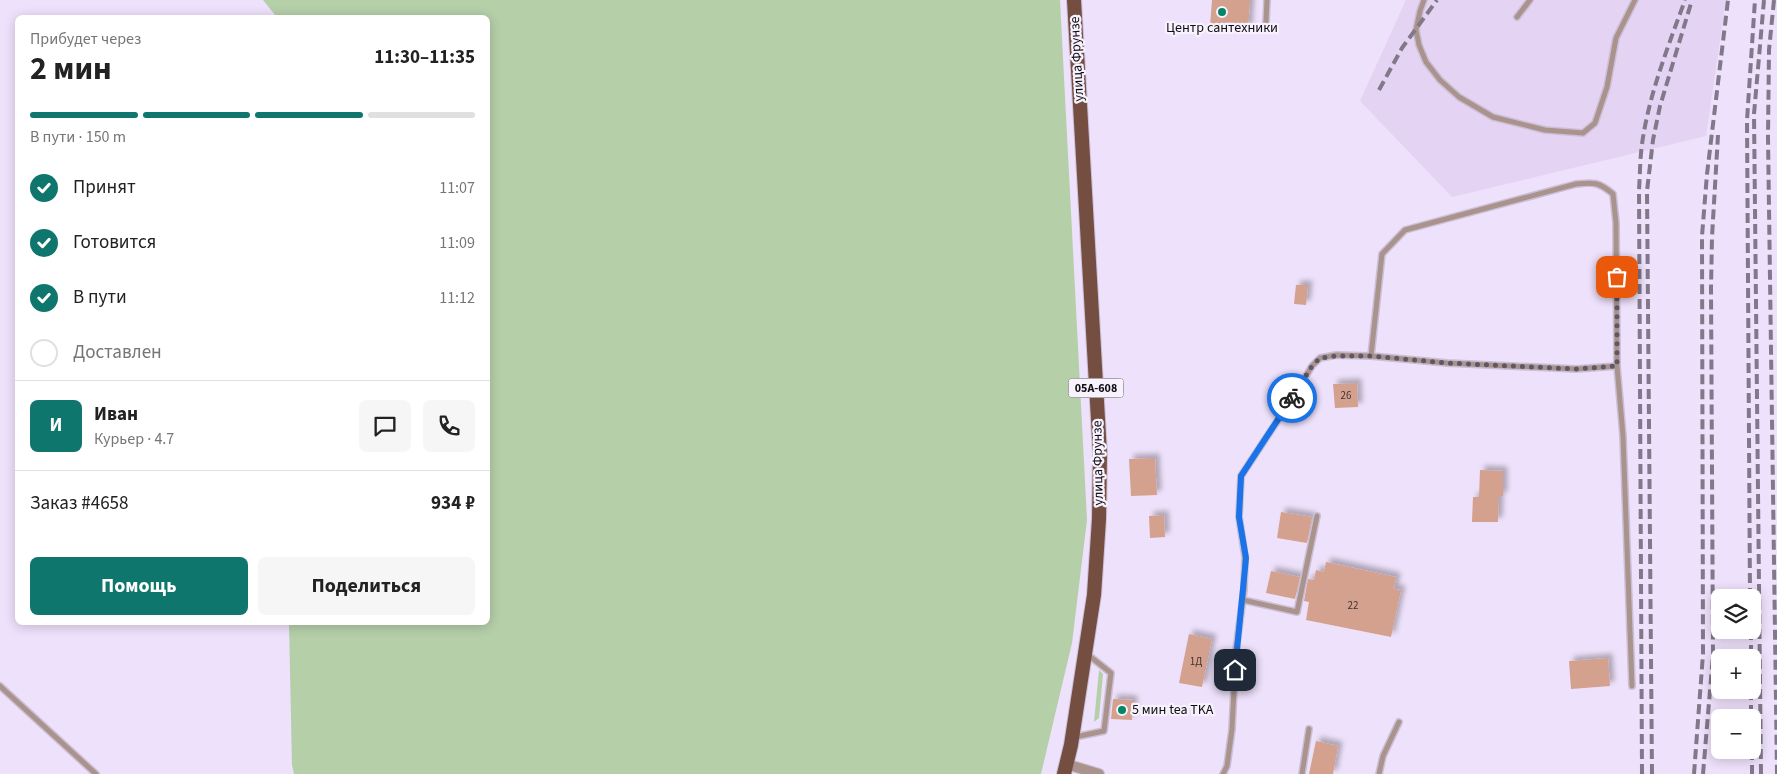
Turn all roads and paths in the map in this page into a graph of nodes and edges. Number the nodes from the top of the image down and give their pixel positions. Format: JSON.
{"nodes":[{"id":1,"x":1074,"y":0,"type":"edge"},
{"id":2,"x":1267,"y":0,"type":"edge"},
{"id":3,"x":1424,"y":0,"type":"edge"},
{"id":4,"x":1530,"y":0,"type":"edge"},
{"id":5,"x":1635,"y":0,"type":"edge"},
{"id":6,"x":1517,"y":17,"type":"dead end"},
{"id":7,"x":1266,"y":22,"type":"dead end"},
{"id":8,"x":1371,"y":356,"type":"junction"},
{"id":9,"x":1617,"y":366,"type":"junction"},
{"id":10,"x":1317,"y":516,"type":"dead end"},
{"id":11,"x":1242,"y":600,"type":"junction"},
{"id":12,"x":1085,"y":652,"type":"junction"},
{"id":13,"x":0,"y":686,"type":"edge"},
{"id":14,"x":1632,"y":686,"type":"dead end"},
{"id":15,"x":1399,"y":722,"type":"dead end"},
{"id":16,"x":1309,"y":729,"type":"dead end"},
{"id":17,"x":1072,"y":738,"type":"junction"},
{"id":18,"x":1067,"y":771,"type":"edge"},
{"id":19,"x":96,"y":774,"type":"edge"},
{"id":20,"x":1098,"y":774,"type":"edge"},
{"id":21,"x":1223,"y":774,"type":"edge"},
{"id":22,"x":1302,"y":774,"type":"edge"},
{"id":23,"x":1379,"y":774,"type":"edge"}],
"edges":[{"from":1,"to":12,"type":"main road","name":"улица Фрунзе","number":"05А-608"},
{"from":2,"to":7,"type":"lane"},
{"from":3,"to":5,"type":"lane"},
{"from":4,"to":6,"type":"lane"},
{"from":8,"to":9,"type":"lane"},
{"from":8,"to":9,"type":"lane"},
{"from":8,"to":11,"type":"lane"},
{"from":9,"to":14,"type":"lane"},
{"from":10,"to":11,"type":"lane"},
{"from":11,"to":21,"type":"lane"},
{"from":12,"to":17,"type":"main road","name":"улица Фрунзе","number":"05А-608"},
{"from":12,"to":17,"type":"lane"},
{"from":13,"to":19,"type":"lane"},
{"from":15,"to":23,"type":"lane"},
{"from":16,"to":22,"type":"lane"},
{"from":17,"to":18,"type":"main road","name":"улица Фрунзе","number":"05А-608"},
{"from":18,"to":20,"type":"street"}]}
